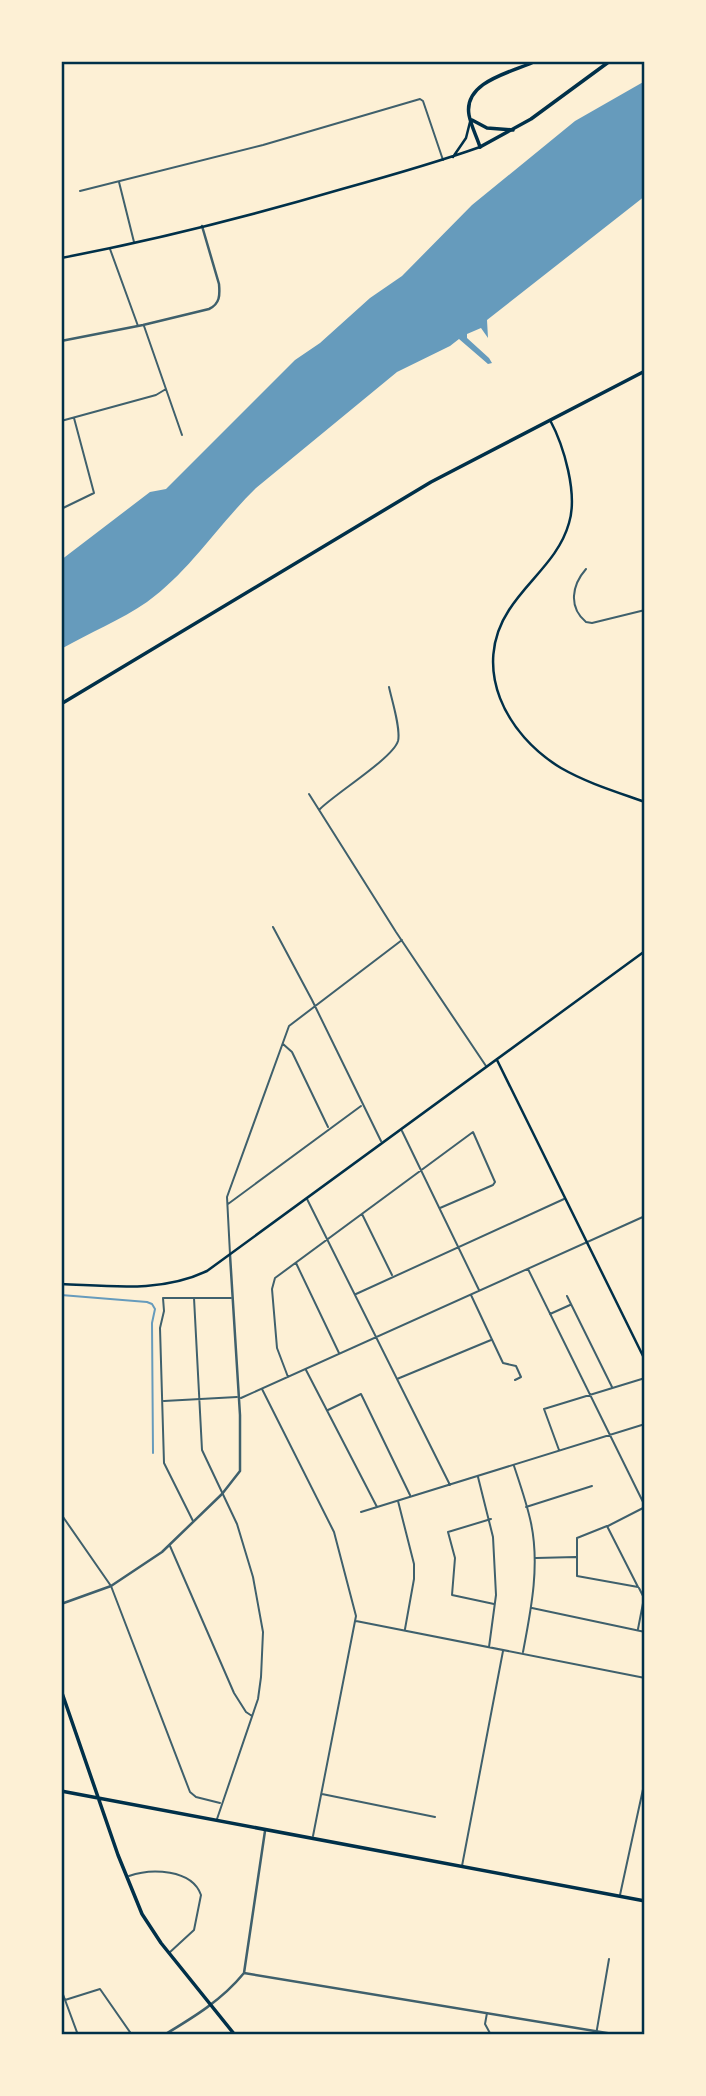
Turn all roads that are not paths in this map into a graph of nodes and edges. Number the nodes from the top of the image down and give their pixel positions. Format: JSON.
{"nodes":[{"id":1,"x":536,"y":61,"type":"edge"},
{"id":2,"x":611,"y":61,"type":"edge"},
{"id":3,"x":470,"y":119,"type":"junction"},
{"id":4,"x":513,"y":130,"type":"junction"},
{"id":5,"x":480,"y":147,"type":"junction"},
{"id":6,"x":453,"y":156,"type":"junction"},
{"id":7,"x":443,"y":160,"type":"junction"},
{"id":8,"x":119,"y":181,"type":"junction"},
{"id":9,"x":79,"y":191,"type":"dead end"},
{"id":10,"x":202,"y":226,"type":"junction"},
{"id":11,"x":134,"y":243,"type":"junction"},
{"id":12,"x":110,"y":248,"type":"junction"},
{"id":13,"x":61,"y":258,"type":"edge"},
{"id":14,"x":144,"y":325,"type":"junction"},
{"id":15,"x":138,"y":326,"type":"junction"},
{"id":16,"x":61,"y":341,"type":"edge"},
{"id":17,"x":645,"y":371,"type":"edge"},
{"id":18,"x":166,"y":389,"type":"junction"},
{"id":19,"x":74,"y":418,"type":"junction"},
{"id":20,"x":550,"y":420,"type":"junction"},
{"id":21,"x":61,"y":421,"type":"edge"},
{"id":22,"x":182,"y":435,"type":"dead end"},
{"id":23,"x":61,"y":509,"type":"edge"},
{"id":24,"x":586,"y":569,"type":"dead end"},
{"id":25,"x":645,"y":610,"type":"edge"},
{"id":26,"x":389,"y":687,"type":"dead end"},
{"id":27,"x":61,"y":704,"type":"edge"},
{"id":28,"x":310,"y":794,"type":"dead end"},
{"id":29,"x":645,"y":802,"type":"edge"},
{"id":30,"x":320,"y":810,"type":"junction"},
{"id":31,"x":272,"y":927,"type":"dead end"},
{"id":32,"x":402,"y":940,"type":"junction"},
{"id":33,"x":645,"y":951,"type":"edge"},
{"id":34,"x":314,"y":1006,"type":"junction"},
{"id":35,"x":282,"y":1044,"type":"junction"},
{"id":36,"x":497,"y":1059,"type":"junction"},
{"id":37,"x":486,"y":1067,"type":"junction"},
{"id":38,"x":363,"y":1105,"type":"junction"},
{"id":39,"x":329,"y":1129,"type":"junction"},
{"id":40,"x":401,"y":1129,"type":"junction"},
{"id":41,"x":382,"y":1143,"type":"junction"},
{"id":42,"x":422,"y":1170,"type":"junction"},
{"id":43,"x":567,"y":1198,"type":"junction"},
{"id":44,"x":307,"y":1199,"type":"junction"},
{"id":45,"x":227,"y":1204,"type":"junction"},
{"id":46,"x":440,"y":1208,"type":"junction"},
{"id":47,"x":361,"y":1213,"type":"junction"},
{"id":48,"x":645,"y":1216,"type":"edge"},
{"id":49,"x":327,"y":1239,"type":"junction"},
{"id":50,"x":588,"y":1242,"type":"junction"},
{"id":51,"x":459,"y":1247,"type":"junction"},
{"id":52,"x":230,"y":1255,"type":"junction"},
{"id":53,"x":295,"y":1263,"type":"junction"},
{"id":54,"x":528,"y":1269,"type":"junction"},
{"id":55,"x":393,"y":1277,"type":"junction"},
{"id":56,"x":61,"y":1284,"type":"edge"},
{"id":57,"x":480,"y":1290,"type":"junction"},
{"id":58,"x":355,"y":1294,"type":"junction"},
{"id":59,"x":471,"y":1295,"type":"junction"},
{"id":60,"x":567,"y":1296,"type":"dead end"},
{"id":61,"x":194,"y":1298,"type":"junction"},
{"id":62,"x":232,"y":1298,"type":"junction"},
{"id":63,"x":571,"y":1304,"type":"junction"},
{"id":64,"x":550,"y":1314,"type":"junction"},
{"id":65,"x":376,"y":1337,"type":"junction"},
{"id":66,"x":492,"y":1339,"type":"junction"},
{"id":67,"x":340,"y":1354,"type":"junction"},
{"id":68,"x":645,"y":1360,"type":"edge"},
{"id":69,"x":305,"y":1369,"type":"junction"},
{"id":70,"x":288,"y":1377,"type":"junction"},
{"id":71,"x":645,"y":1378,"type":"edge"},
{"id":72,"x":397,"y":1380,"type":"junction"},
{"id":73,"x":515,"y":1380,"type":"dead end"},
{"id":74,"x":613,"y":1388,"type":"junction"},
{"id":75,"x":262,"y":1389,"type":"junction"},
{"id":76,"x":589,"y":1395,"type":"junction"},
{"id":77,"x":238,"y":1398,"type":"junction"},
{"id":78,"x":198,"y":1399,"type":"junction"},
{"id":79,"x":164,"y":1401,"type":"junction"},
{"id":80,"x":327,"y":1410,"type":"junction"},
{"id":81,"x":645,"y":1424,"type":"edge"},
{"id":82,"x":609,"y":1435,"type":"junction"},
{"id":83,"x":559,"y":1450,"type":"junction"},
{"id":84,"x":514,"y":1465,"type":"junction"},
{"id":85,"x":478,"y":1476,"type":"junction"},
{"id":86,"x":450,"y":1485,"type":"junction"},
{"id":87,"x":592,"y":1486,"type":"dead end"},
{"id":88,"x":222,"y":1494,"type":"junction"},
{"id":89,"x":411,"y":1497,"type":"junction"},
{"id":90,"x":398,"y":1501,"type":"junction"},
{"id":91,"x":645,"y":1506,"type":"edge"},
{"id":92,"x":377,"y":1507,"type":"junction"},
{"id":93,"x":526,"y":1507,"type":"junction"},
{"id":94,"x":361,"y":1512,"type":"dead end"},
{"id":95,"x":61,"y":1514,"type":"edge"},
{"id":96,"x":491,"y":1520,"type":"junction"},
{"id":97,"x":194,"y":1522,"type":"junction"},
{"id":98,"x":607,"y":1526,"type":"junction"},
{"id":99,"x":170,"y":1545,"type":"junction"},
{"id":100,"x":577,"y":1557,"type":"junction"},
{"id":101,"x":534,"y":1558,"type":"junction"},
{"id":102,"x":111,"y":1586,"type":"junction"},
{"id":103,"x":638,"y":1587,"type":"junction"},
{"id":104,"x":61,"y":1604,"type":"edge"},
{"id":105,"x":495,"y":1604,"type":"junction"},
{"id":106,"x":531,"y":1608,"type":"junction"},
{"id":107,"x":355,"y":1621,"type":"junction"},
{"id":108,"x":404,"y":1630,"type":"junction"},
{"id":109,"x":638,"y":1631,"type":"junction"},
{"id":110,"x":645,"y":1632,"type":"edge"},
{"id":111,"x":489,"y":1647,"type":"junction"},
{"id":112,"x":503,"y":1650,"type":"junction"},
{"id":113,"x":523,"y":1654,"type":"junction"},
{"id":114,"x":645,"y":1678,"type":"edge"},
{"id":115,"x":61,"y":1690,"type":"edge"},
{"id":116,"x":252,"y":1716,"type":"junction"},
{"id":117,"x":645,"y":1780,"type":"edge"},
{"id":118,"x":61,"y":1791,"type":"edge"},
{"id":119,"x":321,"y":1793,"type":"junction"},
{"id":120,"x":643,"y":1793,"type":"edge"},
{"id":121,"x":98,"y":1798,"type":"junction"},
{"id":122,"x":221,"y":1804,"type":"junction"},
{"id":123,"x":435,"y":1817,"type":"dead end"},
{"id":124,"x":217,"y":1820,"type":"junction"},
{"id":125,"x":265,"y":1829,"type":"junction"},
{"id":126,"x":312,"y":1838,"type":"junction"},
{"id":127,"x":462,"y":1866,"type":"junction"},
{"id":128,"x":127,"y":1877,"type":"junction"},
{"id":129,"x":620,"y":1896,"type":"junction"},
{"id":130,"x":645,"y":1901,"type":"edge"},
{"id":131,"x":169,"y":1954,"type":"junction"},
{"id":132,"x":609,"y":1959,"type":"dead end"},
{"id":133,"x":244,"y":1973,"type":"junction"},
{"id":134,"x":61,"y":1989,"type":"edge"},
{"id":135,"x":65,"y":2000,"type":"junction"},
{"id":136,"x":211,"y":2005,"type":"junction"},
{"id":137,"x":487,"y":2012,"type":"junction"},
{"id":138,"x":596,"y":2033,"type":"edge"},
{"id":139,"x":78,"y":2035,"type":"edge"},
{"id":140,"x":132,"y":2035,"type":"edge"},
{"id":141,"x":164,"y":2035,"type":"edge"},
{"id":142,"x":235,"y":2035,"type":"edge"},
{"id":143,"x":491,"y":2035,"type":"edge"},
{"id":144,"x":619,"y":2035,"type":"edge"}],
"edges":[{"from":1,"to":3,"type":"main road"},
{"from":2,"to":4,"type":"main road"},
{"from":3,"to":4,"type":"main road"},
{"from":3,"to":5,"type":"main road"},
{"from":3,"to":6,"type":"main road"},
{"from":4,"to":5,"type":"main road"},
{"from":5,"to":6,"type":"main road"},
{"from":6,"to":7,"type":"main road"},
{"from":7,"to":8,"type":"street"},
{"from":7,"to":10,"type":"main road"},
{"from":8,"to":9,"type":"street"},
{"from":8,"to":11,"type":"street"},
{"from":10,"to":11,"type":"main road"},
{"from":10,"to":14,"type":"street"},
{"from":11,"to":12,"type":"main road"},
{"from":12,"to":13,"type":"main road"},
{"from":12,"to":15,"type":"street"},
{"from":14,"to":15,"type":"street"},
{"from":14,"to":18,"type":"street"},
{"from":15,"to":16,"type":"street"},
{"from":17,"to":20,"type":"main road"},
{"from":18,"to":19,"type":"street"},
{"from":18,"to":22,"type":"street"},
{"from":19,"to":21,"type":"street"},
{"from":19,"to":23,"type":"street"},
{"from":20,"to":27,"type":"main road"},
{"from":20,"to":29,"type":"main road"},
{"from":24,"to":25,"type":"street"},
{"from":26,"to":30,"type":"street"},
{"from":28,"to":30,"type":"street"},
{"from":30,"to":32,"type":"street"},
{"from":31,"to":34,"type":"street"},
{"from":32,"to":34,"type":"street"},
{"from":32,"to":37,"type":"street"},
{"from":33,"to":36,"type":"main road"},
{"from":34,"to":35,"type":"street"},
{"from":34,"to":38,"type":"street"},
{"from":35,"to":39,"type":"street"},
{"from":35,"to":45,"type":"street"},
{"from":36,"to":37,"type":"main road"},
{"from":36,"to":43,"type":"main road"},
{"from":37,"to":40,"type":"main road"},
{"from":38,"to":39,"type":"street"},
{"from":38,"to":41,"type":"street"},
{"from":39,"to":45,"type":"street"},
{"from":40,"to":41,"type":"main road"},
{"from":40,"to":42,"type":"street"},
{"from":41,"to":44,"type":"main road"},
{"from":42,"to":46,"type":"street"},
{"from":42,"to":46,"type":"street"},
{"from":42,"to":47,"type":"street"},
{"from":43,"to":50,"type":"main road"},
{"from":43,"to":51,"type":"street"},
{"from":44,"to":49,"type":"street"},
{"from":44,"to":52,"type":"main road"},
{"from":45,"to":52,"type":"street"},
{"from":46,"to":51,"type":"street"},
{"from":47,"to":49,"type":"street"},
{"from":47,"to":55,"type":"street"},
{"from":48,"to":50,"type":"street"},
{"from":49,"to":53,"type":"street"},
{"from":49,"to":58,"type":"street"},
{"from":50,"to":54,"type":"street"},
{"from":50,"to":68,"type":"main road"},
{"from":51,"to":55,"type":"street"},
{"from":51,"to":57,"type":"street"},
{"from":52,"to":56,"type":"main road"},
{"from":52,"to":62,"type":"street"},
{"from":53,"to":67,"type":"street"},
{"from":53,"to":70,"type":"street"},
{"from":54,"to":57,"type":"street"},
{"from":54,"to":64,"type":"street"},
{"from":55,"to":58,"type":"street"},
{"from":57,"to":59,"type":"street"},
{"from":58,"to":65,"type":"street"},
{"from":59,"to":65,"type":"street"},
{"from":59,"to":66,"type":"street"},
{"from":60,"to":63,"type":"street"},
{"from":61,"to":62,"type":"street"},
{"from":61,"to":78,"type":"street"},
{"from":61,"to":79,"type":"street"},
{"from":62,"to":77,"type":"street"},
{"from":63,"to":64,"type":"street"},
{"from":63,"to":74,"type":"street"},
{"from":64,"to":76,"type":"street"},
{"from":65,"to":67,"type":"street"},
{"from":65,"to":72,"type":"street"},
{"from":66,"to":72,"type":"street"},
{"from":66,"to":73,"type":"street"},
{"from":67,"to":69,"type":"street"},
{"from":69,"to":70,"type":"street"},
{"from":69,"to":80,"type":"street"},
{"from":70,"to":75,"type":"street"},
{"from":71,"to":74,"type":"street"},
{"from":72,"to":86,"type":"street"},
{"from":74,"to":76,"type":"street"},
{"from":75,"to":77,"type":"street"},
{"from":75,"to":107,"type":"street"},
{"from":76,"to":82,"type":"street"},
{"from":76,"to":83,"type":"street"},
{"from":77,"to":78,"type":"street"},
{"from":77,"to":88,"type":"street"},
{"from":78,"to":79,"type":"street"},
{"from":78,"to":88,"type":"street"},
{"from":79,"to":97,"type":"street"},
{"from":80,"to":89,"type":"street"},
{"from":80,"to":92,"type":"street"},
{"from":81,"to":82,"type":"street"},
{"from":82,"to":83,"type":"street"},
{"from":82,"to":91,"type":"street"},
{"from":83,"to":84,"type":"street"},
{"from":84,"to":85,"type":"street"},
{"from":84,"to":93,"type":"street"},
{"from":85,"to":86,"type":"street"},
{"from":85,"to":96,"type":"street"},
{"from":86,"to":89,"type":"street"},
{"from":87,"to":93,"type":"street"},
{"from":88,"to":97,"type":"street"},
{"from":88,"to":116,"type":"street"},
{"from":89,"to":90,"type":"street"},
{"from":90,"to":92,"type":"street"},
{"from":90,"to":108,"type":"street"},
{"from":91,"to":98,"type":"street"},
{"from":92,"to":94,"type":"street"},
{"from":93,"to":101,"type":"street"},
{"from":95,"to":102,"type":"street"},
{"from":96,"to":105,"type":"street"},
{"from":96,"to":105,"type":"street"},
{"from":97,"to":99,"type":"street"},
{"from":98,"to":100,"type":"street"},
{"from":98,"to":103,"type":"street"},
{"from":99,"to":102,"type":"street"},
{"from":99,"to":116,"type":"street"},
{"from":100,"to":101,"type":"street"},
{"from":100,"to":103,"type":"street"},
{"from":101,"to":106,"type":"street"},
{"from":102,"to":104,"type":"street"},
{"from":102,"to":122,"type":"street"},
{"from":103,"to":109,"type":"street"},
{"from":105,"to":111,"type":"street"},
{"from":106,"to":109,"type":"street"},
{"from":106,"to":113,"type":"street"},
{"from":107,"to":108,"type":"street"},
{"from":107,"to":119,"type":"street"},
{"from":108,"to":111,"type":"street"},
{"from":109,"to":110,"type":"street"},
{"from":111,"to":112,"type":"street"},
{"from":112,"to":113,"type":"street"},
{"from":112,"to":127,"type":"street"},
{"from":113,"to":114,"type":"street"},
{"from":115,"to":121,"type":"main road"},
{"from":116,"to":122,"type":"street"},
{"from":117,"to":120,"type":"street"},
{"from":118,"to":121,"type":"main road"},
{"from":119,"to":123,"type":"street"},
{"from":119,"to":126,"type":"street"},
{"from":120,"to":129,"type":"street"},
{"from":121,"to":124,"type":"main road"},
{"from":121,"to":128,"type":"main road"},
{"from":122,"to":124,"type":"street"},
{"from":124,"to":125,"type":"main road"},
{"from":125,"to":126,"type":"main road"},
{"from":125,"to":133,"type":"street"},
{"from":126,"to":127,"type":"main road"},
{"from":127,"to":129,"type":"main road"},
{"from":128,"to":131,"type":"main road"},
{"from":128,"to":131,"type":"street"},
{"from":129,"to":130,"type":"main road"},
{"from":131,"to":136,"type":"main road"},
{"from":132,"to":138,"type":"street"},
{"from":133,"to":136,"type":"street"},
{"from":133,"to":137,"type":"street"},
{"from":134,"to":135,"type":"street"},
{"from":135,"to":139,"type":"street"},
{"from":135,"to":140,"type":"street"},
{"from":136,"to":141,"type":"street"},
{"from":136,"to":142,"type":"main road"},
{"from":137,"to":138,"type":"street"},
{"from":137,"to":143,"type":"street"},
{"from":138,"to":144,"type":"street"}]}
